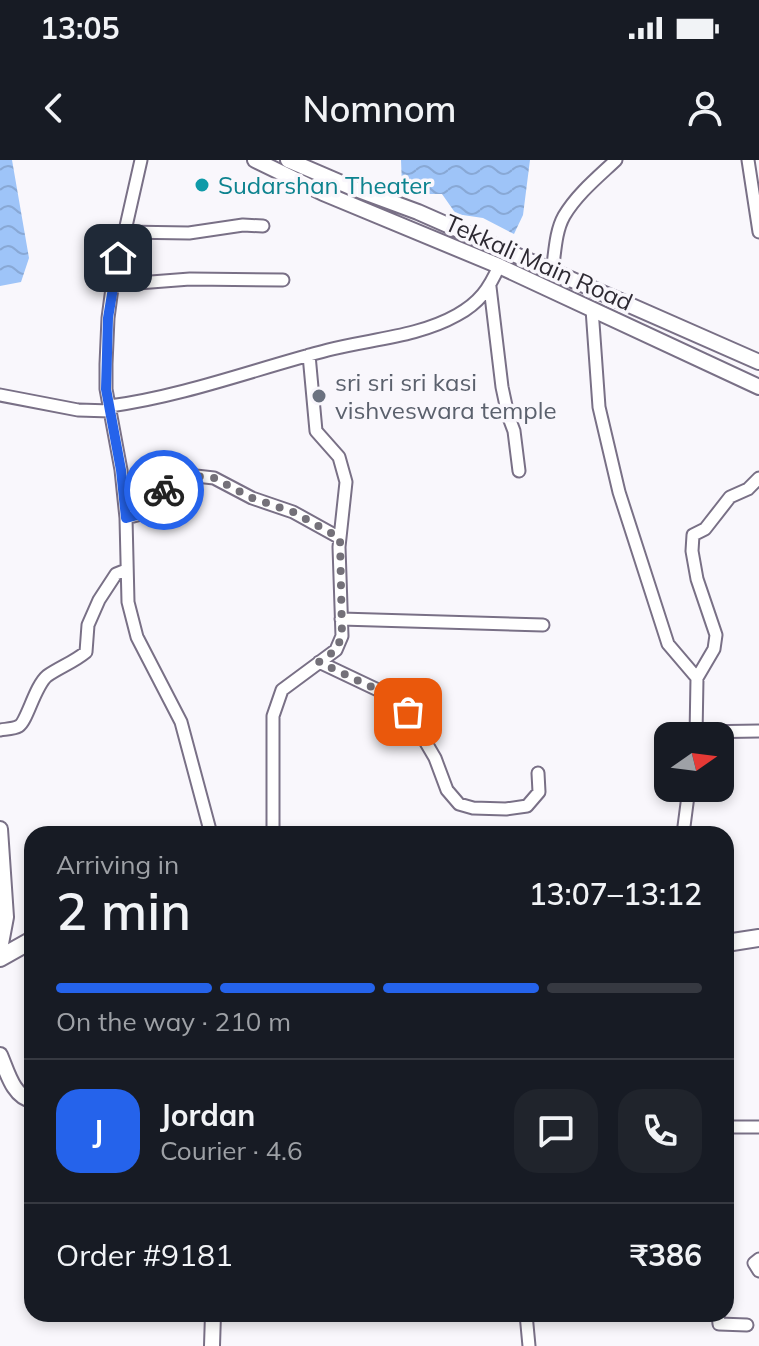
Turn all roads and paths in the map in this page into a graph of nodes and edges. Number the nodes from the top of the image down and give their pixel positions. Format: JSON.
{"nodes":[{"id":1,"x":141,"y":160,"type":"edge"},
{"id":2,"x":255,"y":160,"type":"edge"},
{"id":3,"x":288,"y":160,"type":"edge"},
{"id":4,"x":616,"y":160,"type":"edge"},
{"id":5,"x":748,"y":160,"type":"edge"},
{"id":6,"x":263,"y":226,"type":"dead end"},
{"id":7,"x":124,"y":232,"type":"junction"},
{"id":8,"x":759,"y":232,"type":"edge"},
{"id":9,"x":499,"y":266,"type":"junction"},
{"id":10,"x":552,"y":272,"type":"junction"},
{"id":11,"x":283,"y":280,"type":"dead end"},
{"id":12,"x":112,"y":285,"type":"junction"},
{"id":13,"x":490,"y":287,"type":"junction"},
{"id":14,"x":592,"y":309,"type":"junction"},
{"id":15,"x":309,"y":355,"type":"junction"},
{"id":16,"x":759,"y":362,"type":"edge"},
{"id":17,"x":759,"y":387,"type":"edge"},
{"id":18,"x":0,"y":395,"type":"edge"},
{"id":19,"x":110,"y":409,"type":"junction"},
{"id":20,"x":519,"y":471,"type":"dead end"},
{"id":21,"x":759,"y":478,"type":"edge"},
{"id":22,"x":126,"y":518,"type":"junction"},
{"id":23,"x":340,"y":538,"type":"junction"},
{"id":24,"x":126,"y":570,"type":"junction"},
{"id":25,"x":341,"y":619,"type":"junction"},
{"id":26,"x":543,"y":625,"type":"dead end"},
{"id":27,"x":319,"y":662,"type":"junction"},
{"id":28,"x":697,"y":678,"type":"junction"},
{"id":29,"x":696,"y":722,"type":"edge"},
{"id":30,"x":0,"y":730,"type":"edge"},
{"id":31,"x":759,"y":731,"type":"edge"},
{"id":32,"x":734,"y":732,"type":"edge"},
{"id":33,"x":538,"y":773,"type":"dead end"},
{"id":34,"x":687,"y":802,"type":"edge"},
{"id":35,"x":209,"y":826,"type":"edge"},
{"id":36,"x":273,"y":826,"type":"edge"},
{"id":37,"x":684,"y":826,"type":"edge"},
{"id":38,"x":0,"y":829,"type":"edge"},
{"id":39,"x":759,"y":938,"type":"edge"},
{"id":40,"x":734,"y":942,"type":"edge"},
{"id":41,"x":24,"y":944,"type":"edge"},
{"id":42,"x":0,"y":945,"type":"edge"},
{"id":43,"x":0,"y":958,"type":"edge"},
{"id":44,"x":0,"y":1055,"type":"edge"},
{"id":45,"x":24,"y":1098,"type":"edge"},
{"id":46,"x":734,"y":1127,"type":"edge"},
{"id":47,"x":759,"y":1127,"type":"edge"},
{"id":48,"x":759,"y":1259,"type":"edge"},
{"id":49,"x":759,"y":1271,"type":"edge"},
{"id":50,"x":213,"y":1322,"type":"edge"},
{"id":51,"x":527,"y":1322,"type":"edge"},
{"id":52,"x":719,"y":1322,"type":"edge"},
{"id":53,"x":747,"y":1325,"type":"dead end"},
{"id":54,"x":212,"y":1346,"type":"edge"},
{"id":55,"x":529,"y":1346,"type":"edge"}],
"edges":[{"from":1,"to":7,"type":"street"},
{"from":2,"to":9,"type":"main road","name":"Tekkali Main Road"},
{"from":3,"to":10,"type":"main road","name":"Tekkali Main Road"},
{"from":4,"to":10,"type":"street"},
{"from":5,"to":8,"type":"street"},
{"from":6,"to":7,"type":"street"},
{"from":7,"to":12,"type":"street"},
{"from":9,"to":13,"type":"street"},
{"from":9,"to":14,"type":"main road","name":"Tekkali Main Road"},
{"from":10,"to":16,"type":"main road","name":"Tekkali Main Road"},
{"from":11,"to":12,"type":"street"},
{"from":12,"to":19,"type":"street"},
{"from":13,"to":15,"type":"street"},
{"from":13,"to":20,"type":"street"},
{"from":14,"to":17,"type":"main road","name":"Tekkali Main Road"},
{"from":14,"to":28,"type":"street"},
{"from":15,"to":19,"type":"street"},
{"from":15,"to":23,"type":"street"},
{"from":18,"to":19,"type":"street"},
{"from":19,"to":22,"type":"street"},
{"from":21,"to":28,"type":"street"},
{"from":22,"to":23,"type":"street"},
{"from":22,"to":24,"type":"street"},
{"from":23,"to":25,"type":"street"},
{"from":24,"to":30,"type":"street"},
{"from":24,"to":35,"type":"street"},
{"from":25,"to":26,"type":"street"},
{"from":25,"to":27,"type":"street"},
{"from":27,"to":33,"type":"street"},
{"from":27,"to":36,"type":"street"},
{"from":28,"to":29,"type":"street"},
{"from":31,"to":32,"type":"street"},
{"from":34,"to":37,"type":"street"},
{"from":38,"to":42,"type":"main road"},
{"from":39,"to":40,"type":"main road"},
{"from":41,"to":43,"type":"main road"},
{"from":44,"to":45,"type":"main road"},
{"from":46,"to":47,"type":"street"},
{"from":48,"to":49,"type":"street"},
{"from":50,"to":54,"type":"main road"},
{"from":51,"to":55,"type":"street"},
{"from":52,"to":53,"type":"street"}]}
